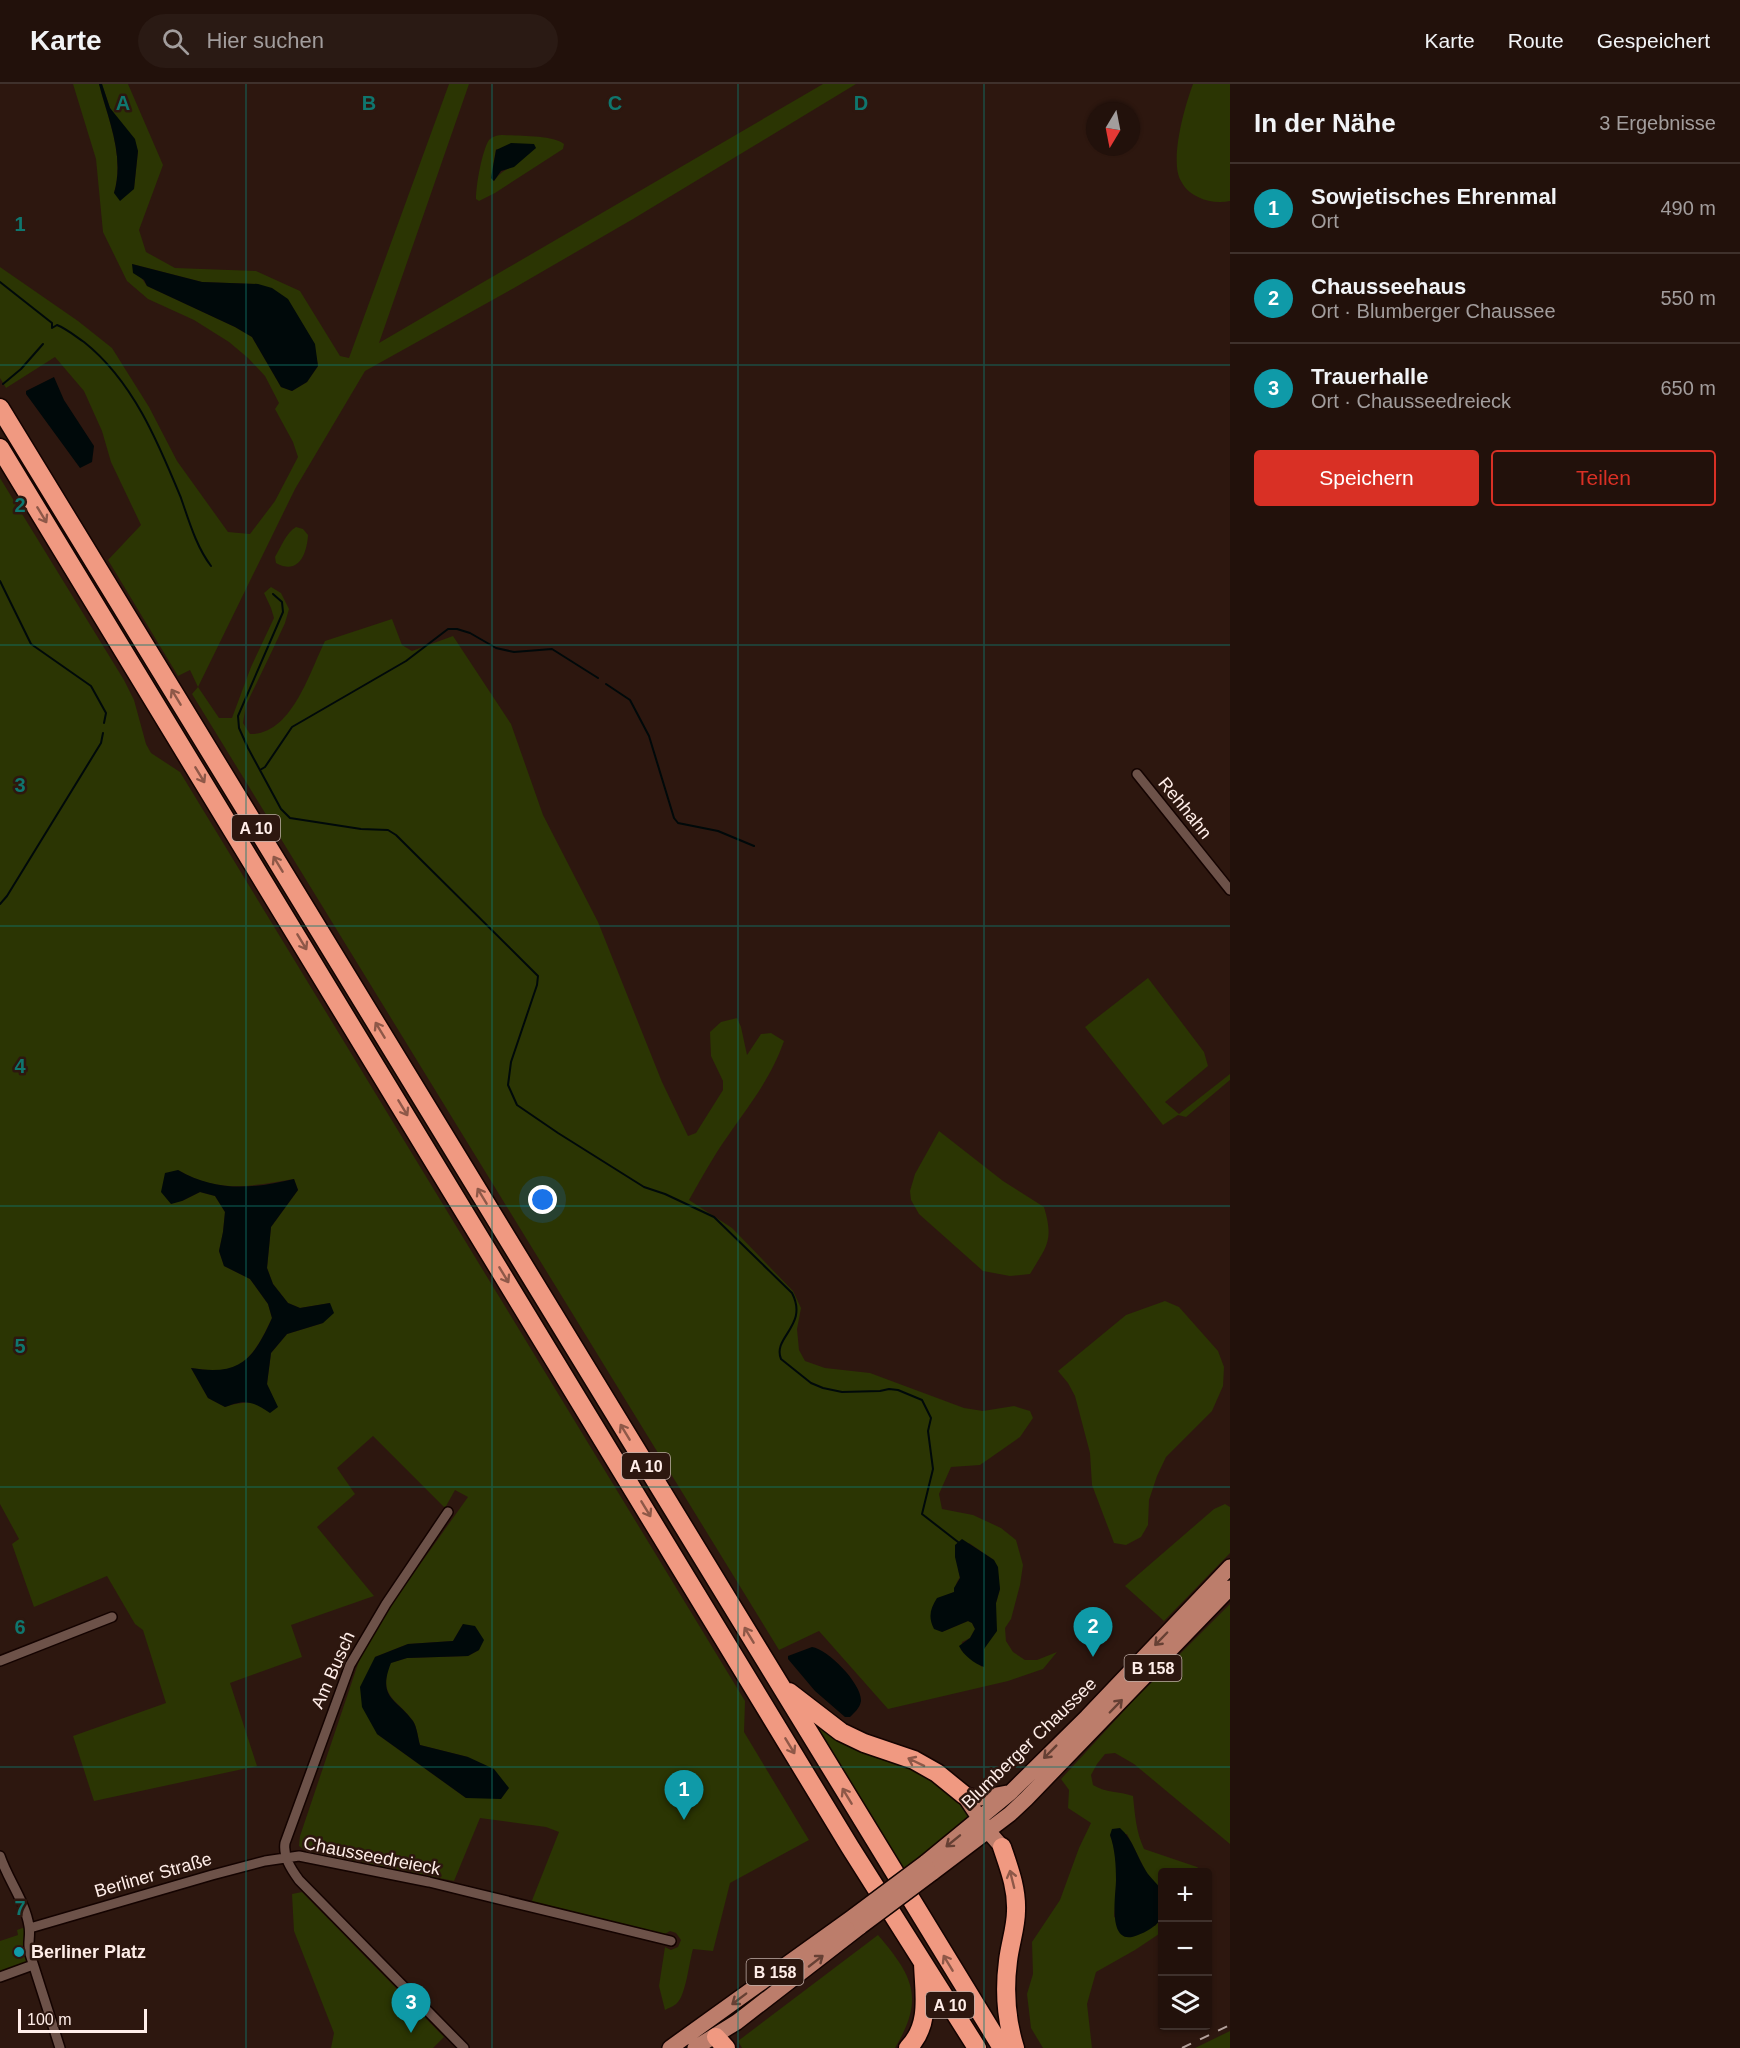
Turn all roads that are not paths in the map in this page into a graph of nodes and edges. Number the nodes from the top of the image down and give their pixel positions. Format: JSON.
{"nodes":[{"id":1,"x":0,"y":408,"type":"edge"},
{"id":2,"x":0,"y":448,"type":"edge"},
{"id":3,"x":1137,"y":774,"type":"dead end"},
{"id":4,"x":1230,"y":890,"type":"edge"},
{"id":5,"x":448,"y":1512,"type":"dead end"},
{"id":6,"x":1230,"y":1567,"type":"edge"},
{"id":7,"x":1230,"y":1587,"type":"edge"},
{"id":8,"x":112,"y":1617,"type":"dead end"},
{"id":9,"x":0,"y":1661,"type":"edge"},
{"id":10,"x":779,"y":1685,"type":"junction"},
{"id":11,"x":1010,"y":1793,"type":"junction"},
{"id":12,"x":964,"y":1795,"type":"junction"},
{"id":13,"x":1010,"y":1814,"type":"junction"},
{"id":14,"x":984,"y":1825,"type":"junction"},
{"id":15,"x":1002,"y":1847,"type":"junction"},
{"id":16,"x":0,"y":1856,"type":"edge"},
{"id":17,"x":286,"y":1858,"type":"junction"},
{"id":18,"x":30,"y":1928,"type":"junction"},
{"id":19,"x":671,"y":1941,"type":"dead end"},
{"id":20,"x":923,"y":1961,"type":"junction"},
{"id":21,"x":33,"y":1965,"type":"junction"},
{"id":22,"x":0,"y":1977,"type":"edge"},
{"id":23,"x":708,"y":2038,"type":"edge"},
{"id":24,"x":60,"y":2048,"type":"edge"},
{"id":25,"x":464,"y":2048,"type":"edge"},
{"id":26,"x":670,"y":2048,"type":"edge"},
{"id":27,"x":908,"y":2048,"type":"edge"},
{"id":28,"x":977,"y":2048,"type":"edge"},
{"id":29,"x":1002,"y":2048,"type":"edge"},
{"id":30,"x":1016,"y":2048,"type":"edge"}],
"edges":[{"from":10,"to":1,"type":"highway","number":"A 10","one_way":true},
{"from":2,"to":20,"type":"highway","number":"A 10","one_way":true},
{"from":3,"to":4,"type":"street","name":"Rehhahn"},
{"from":5,"to":17,"type":"street","name":"Am Busch"},
{"from":6,"to":11,"type":"main road","name":"Blumberger Chaussee","number":"B 158","one_way":true},
{"from":13,"to":7,"type":"main road","name":"Blumberger Chaussee","number":"B 158","one_way":true},
{"from":8,"to":9,"type":"street"},
{"from":12,"to":10,"type":"highway","one_way":true},
{"from":29,"to":10,"type":"highway","number":"A 10","one_way":true},
{"from":11,"to":12,"type":"main road"},
{"from":11,"to":14,"type":"main road","name":"Blumberger Chaussee","number":"B 158"},
{"from":12,"to":14,"type":"main road"},
{"from":13,"to":14,"type":"main road","name":"Blumberger Chaussee","number":"B 158"},
{"from":13,"to":15,"type":"main road"},
{"from":14,"to":15,"type":"main road"},
{"from":14,"to":23,"type":"main road","name":"Blumberger Chaussee","number":"B 158","bridge":true},
{"from":30,"to":15,"type":"highway","one_way":true},
{"from":16,"to":18,"type":"street"},
{"from":17,"to":18,"type":"street","name":"Berliner Straße"},
{"from":17,"to":19,"type":"street","name":"Chausseedreieck"},
{"from":17,"to":25,"type":"street","name":"Chausseedreieck"},
{"from":18,"to":21,"type":"street"},
{"from":20,"to":27,"type":"highway"},
{"from":20,"to":28,"type":"highway","number":"A 10"},
{"from":21,"to":22,"type":"street"},
{"from":21,"to":24,"type":"street"},
{"from":23,"to":26,"type":"main road","number":"B 158"}]}
